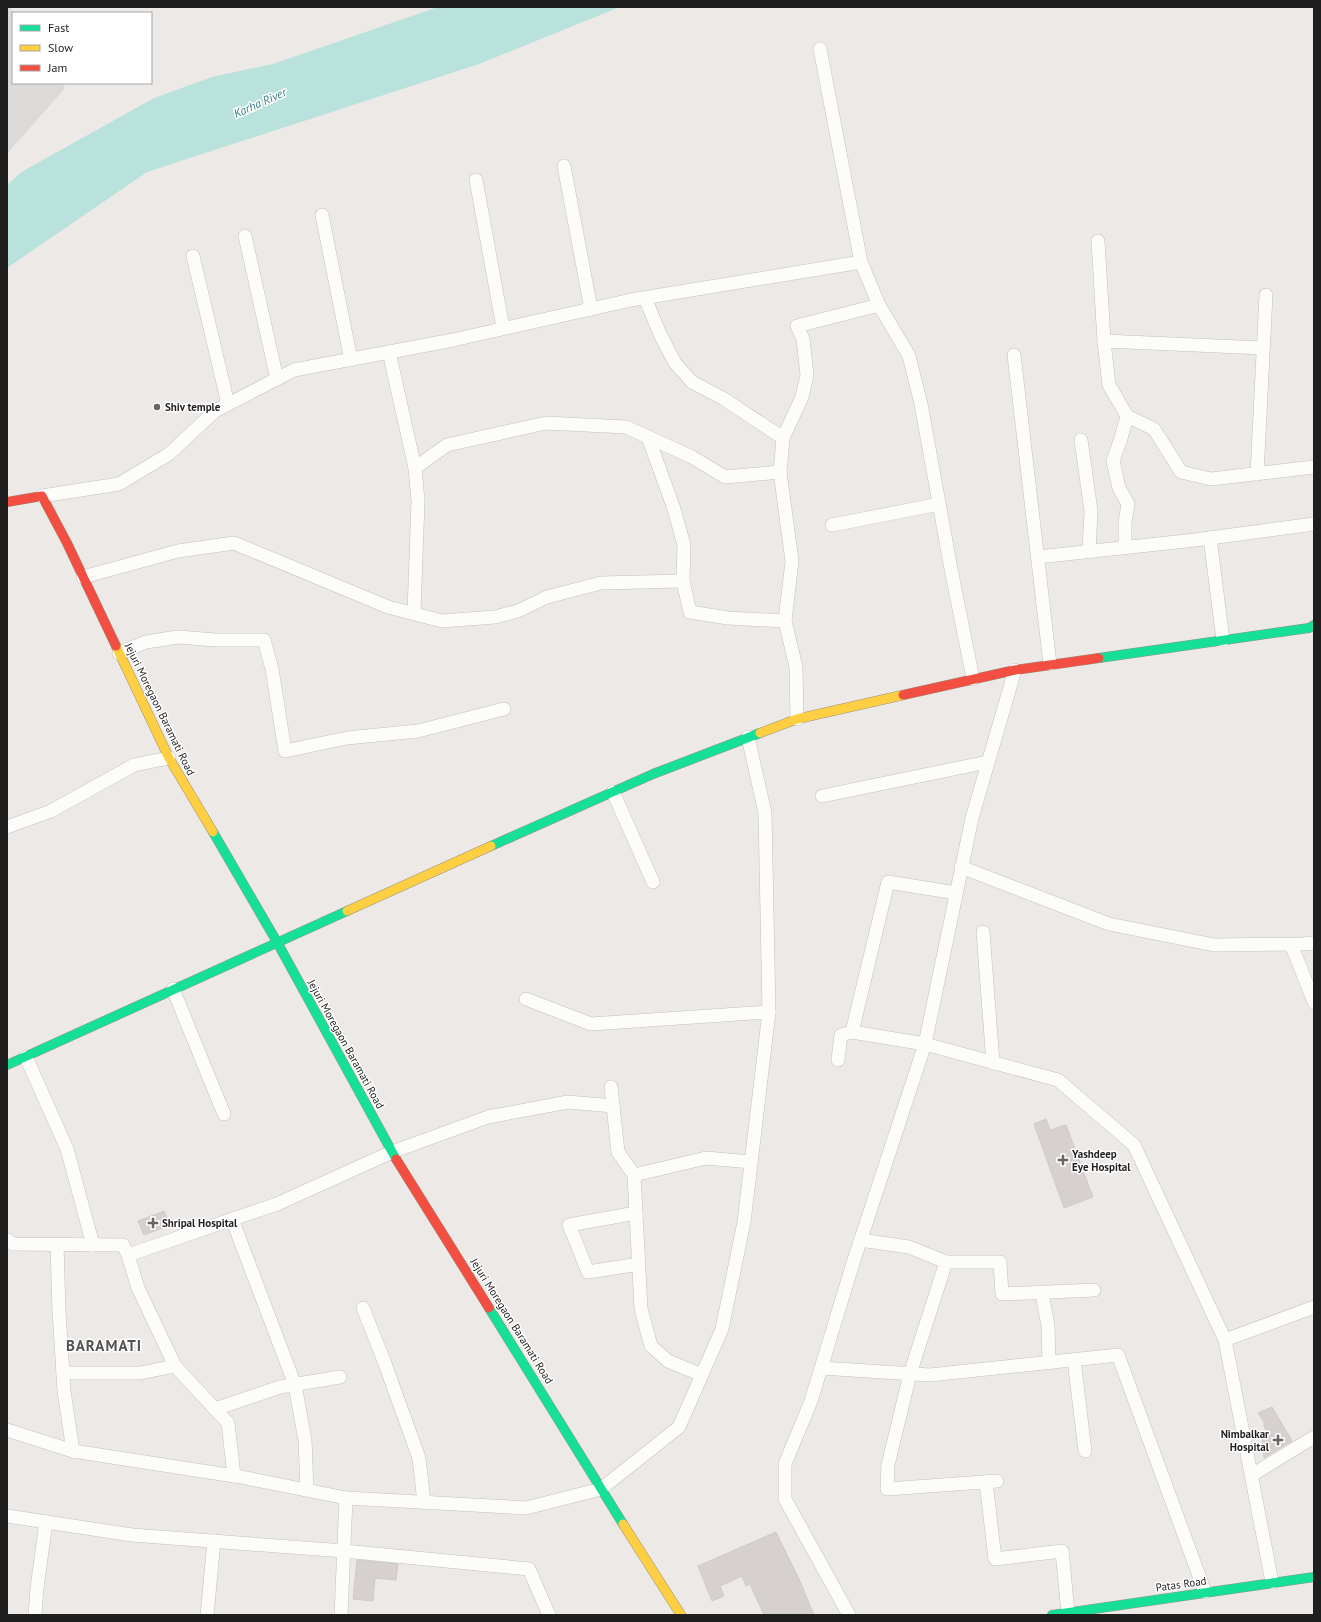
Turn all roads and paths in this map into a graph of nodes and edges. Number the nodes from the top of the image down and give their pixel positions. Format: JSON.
{"nodes":[{"id":1,"x":820,"y":49,"type":"dead end"},
{"id":2,"x":564,"y":166,"type":"dead end"},
{"id":3,"x":476,"y":180,"type":"dead end"},
{"id":4,"x":322,"y":214,"type":"dead end"},
{"id":5,"x":245,"y":236,"type":"dead end"},
{"id":6,"x":1098,"y":241,"type":"dead end"},
{"id":7,"x":193,"y":256,"type":"dead end"},
{"id":8,"x":861,"y":262,"type":"junction"},
{"id":9,"x":1266,"y":295,"type":"dead end"},
{"id":10,"x":645,"y":298,"type":"junction"},
{"id":11,"x":880,"y":305,"type":"junction"},
{"id":12,"x":591,"y":309,"type":"junction"},
{"id":13,"x":503,"y":328,"type":"junction"},
{"id":14,"x":1104,"y":341,"type":"junction"},
{"id":15,"x":1263,"y":348,"type":"junction"},
{"id":16,"x":389,"y":352,"type":"junction"},
{"id":17,"x":1014,"y":355,"type":"dead end"},
{"id":18,"x":351,"y":360,"type":"junction"},
{"id":19,"x":277,"y":379,"type":"junction"},
{"id":20,"x":228,"y":404,"type":"junction"},
{"id":21,"x":1127,"y":416,"type":"junction"},
{"id":22,"x":648,"y":437,"type":"junction"},
{"id":23,"x":782,"y":438,"type":"junction"},
{"id":24,"x":1081,"y":440,"type":"dead end"},
{"id":25,"x":1314,"y":467,"type":"edge"},
{"id":26,"x":414,"y":468,"type":"junction"},
{"id":27,"x":780,"y":472,"type":"junction"},
{"id":28,"x":1256,"y":474,"type":"junction"},
{"id":29,"x":42,"y":496,"type":"junction"},
{"id":30,"x":7,"y":502,"type":"edge"},
{"id":31,"x":939,"y":504,"type":"junction"},
{"id":32,"x":1314,"y":524,"type":"edge"},
{"id":33,"x":832,"y":525,"type":"dead end"},
{"id":34,"x":1210,"y":538,"type":"junction"},
{"id":35,"x":1125,"y":548,"type":"junction"},
{"id":36,"x":1089,"y":552,"type":"junction"},
{"id":37,"x":1038,"y":557,"type":"junction"},
{"id":38,"x":83,"y":577,"type":"junction"},
{"id":39,"x":683,"y":581,"type":"junction"},
{"id":40,"x":414,"y":613,"type":"junction"},
{"id":41,"x":785,"y":620,"type":"junction"},
{"id":42,"x":1314,"y":625,"type":"edge"},
{"id":43,"x":1223,"y":640,"type":"junction"},
{"id":44,"x":119,"y":653,"type":"junction"},
{"id":45,"x":1050,"y":664,"type":"junction"},
{"id":46,"x":1015,"y":670,"type":"junction"},
{"id":47,"x":973,"y":679,"type":"junction"},
{"id":48,"x":504,"y":709,"type":"dead end"},
{"id":49,"x":797,"y":718,"type":"junction"},
{"id":50,"x":748,"y":737,"type":"junction"},
{"id":51,"x":169,"y":758,"type":"junction"},
{"id":52,"x":988,"y":762,"type":"junction"},
{"id":53,"x":613,"y":792,"type":"junction"},
{"id":54,"x":822,"y":796,"type":"dead end"},
{"id":55,"x":7,"y":827,"type":"edge"},
{"id":56,"x":962,"y":867,"type":"junction"},
{"id":57,"x":653,"y":882,"type":"dead end"},
{"id":58,"x":956,"y":893,"type":"junction"},
{"id":59,"x":983,"y":932,"type":"dead end"},
{"id":60,"x":277,"y":942,"type":"junction"},
{"id":61,"x":1314,"y":943,"type":"edge"},
{"id":62,"x":1291,"y":944,"type":"junction"},
{"id":63,"x":173,"y":989,"type":"junction"},
{"id":64,"x":526,"y":999,"type":"dead end"},
{"id":65,"x":1314,"y":1002,"type":"edge"},
{"id":66,"x":769,"y":1012,"type":"junction"},
{"id":67,"x":852,"y":1032,"type":"junction"},
{"id":68,"x":925,"y":1044,"type":"junction"},
{"id":69,"x":26,"y":1057,"type":"junction"},
{"id":70,"x":838,"y":1060,"type":"dead end"},
{"id":71,"x":994,"y":1063,"type":"junction"},
{"id":72,"x":7,"y":1065,"type":"edge"},
{"id":73,"x":611,"y":1087,"type":"dead end"},
{"id":74,"x":613,"y":1106,"type":"junction"},
{"id":75,"x":224,"y":1114,"type":"dead end"},
{"id":76,"x":392,"y":1152,"type":"junction"},
{"id":77,"x":751,"y":1162,"type":"junction"},
{"id":78,"x":634,"y":1175,"type":"junction"},
{"id":79,"x":636,"y":1213,"type":"junction"},
{"id":80,"x":232,"y":1219,"type":"junction"},
{"id":81,"x":7,"y":1240,"type":"edge"},
{"id":82,"x":860,"y":1240,"type":"junction"},
{"id":83,"x":57,"y":1244,"type":"junction"},
{"id":84,"x":93,"y":1245,"type":"junction"},
{"id":85,"x":128,"y":1255,"type":"junction"},
{"id":86,"x":946,"y":1262,"type":"junction"},
{"id":87,"x":639,"y":1264,"type":"junction"},
{"id":88,"x":1094,"y":1290,"type":"dead end"},
{"id":89,"x":1042,"y":1292,"type":"junction"},
{"id":90,"x":1314,"y":1307,"type":"edge"},
{"id":91,"x":363,"y":1308,"type":"dead end"},
{"id":92,"x":1225,"y":1340,"type":"junction"},
{"id":93,"x":1074,"y":1360,"type":"junction"},
{"id":94,"x":1049,"y":1363,"type":"junction"},
{"id":95,"x":175,"y":1366,"type":"junction"},
{"id":96,"x":821,"y":1368,"type":"junction"},
{"id":97,"x":63,"y":1373,"type":"junction"},
{"id":98,"x":702,"y":1374,"type":"junction"},
{"id":99,"x":910,"y":1374,"type":"junction"},
{"id":100,"x":340,"y":1377,"type":"dead end"},
{"id":101,"x":295,"y":1384,"type":"junction"},
{"id":102,"x":215,"y":1409,"type":"junction"},
{"id":103,"x":7,"y":1430,"type":"edge"},
{"id":104,"x":1314,"y":1437,"type":"edge"},
{"id":105,"x":73,"y":1451,"type":"junction"},
{"id":106,"x":1085,"y":1451,"type":"dead end"},
{"id":107,"x":1252,"y":1475,"type":"junction"},
{"id":108,"x":234,"y":1476,"type":"junction"},
{"id":109,"x":601,"y":1489,"type":"junction"},
{"id":110,"x":307,"y":1490,"type":"junction"},
{"id":111,"x":346,"y":1498,"type":"junction"},
{"id":112,"x":424,"y":1502,"type":"junction"},
{"id":113,"x":7,"y":1516,"type":"edge"},
{"id":114,"x":46,"y":1522,"type":"junction"},
{"id":115,"x":214,"y":1541,"type":"junction"},
{"id":116,"x":344,"y":1551,"type":"junction"},
{"id":117,"x":1314,"y":1577,"type":"edge"},
{"id":118,"x":1272,"y":1582,"type":"junction"},
{"id":119,"x":1205,"y":1592,"type":"junction"},
{"id":120,"x":1068,"y":1612,"type":"junction"},
{"id":121,"x":35,"y":1615,"type":"edge"},
{"id":122,"x":208,"y":1615,"type":"edge"},
{"id":123,"x":341,"y":1615,"type":"edge"},
{"id":124,"x":549,"y":1615,"type":"edge"},
{"id":125,"x":681,"y":1615,"type":"edge"},
{"id":126,"x":849,"y":1615,"type":"edge"},
{"id":127,"x":1052,"y":1615,"type":"edge"}],
"edges":[{"from":1,"to":8,"type":"street"},
{"from":2,"to":12,"type":"street"},
{"from":3,"to":13,"type":"street"},
{"from":4,"to":18,"type":"street"},
{"from":5,"to":19,"type":"street"},
{"from":6,"to":14,"type":"street"},
{"from":7,"to":20,"type":"street"},
{"from":8,"to":10,"type":"street"},
{"from":8,"to":11,"type":"street"},
{"from":9,"to":15,"type":"street"},
{"from":10,"to":12,"type":"street"},
{"from":10,"to":23,"type":"street"},
{"from":11,"to":23,"type":"street"},
{"from":11,"to":31,"type":"street"},
{"from":12,"to":13,"type":"street"},
{"from":13,"to":16,"type":"street"},
{"from":14,"to":15,"type":"street"},
{"from":14,"to":21,"type":"street"},
{"from":15,"to":28,"type":"street"},
{"from":16,"to":18,"type":"street"},
{"from":16,"to":26,"type":"street"},
{"from":17,"to":37,"type":"street"},
{"from":18,"to":19,"type":"street"},
{"from":19,"to":20,"type":"street"},
{"from":20,"to":29,"type":"street"},
{"from":21,"to":28,"type":"street"},
{"from":21,"to":35,"type":"street"},
{"from":22,"to":26,"type":"street"},
{"from":22,"to":27,"type":"street"},
{"from":22,"to":39,"type":"street"},
{"from":23,"to":27,"type":"street"},
{"from":24,"to":36,"type":"street"},
{"from":25,"to":28,"type":"street"},
{"from":26,"to":40,"type":"street"},
{"from":27,"to":41,"type":"street"},
{"from":29,"to":30,"type":"street"},
{"from":29,"to":38,"type":"street","name":"Jejuri Moregaon Baramati Road"},
{"from":31,"to":33,"type":"street"},
{"from":31,"to":47,"type":"street"},
{"from":32,"to":34,"type":"street"},
{"from":34,"to":35,"type":"street"},
{"from":34,"to":43,"type":"street"},
{"from":35,"to":36,"type":"street"},
{"from":36,"to":37,"type":"street"},
{"from":37,"to":45,"type":"street"},
{"from":38,"to":40,"type":"street"},
{"from":38,"to":44,"type":"street","name":"Jejuri Moregaon Baramati Road"},
{"from":39,"to":40,"type":"street"},
{"from":39,"to":41,"type":"street"},
{"from":41,"to":49,"type":"street"},
{"from":42,"to":43,"type":"street"},
{"from":43,"to":45,"type":"street"},
{"from":44,"to":48,"type":"street"},
{"from":44,"to":51,"type":"street","name":"Jejuri Moregaon Baramati Road"},
{"from":45,"to":46,"type":"street"},
{"from":46,"to":47,"type":"street"},
{"from":46,"to":52,"type":"street"},
{"from":47,"to":49,"type":"street"},
{"from":49,"to":50,"type":"street"},
{"from":50,"to":53,"type":"street"},
{"from":50,"to":66,"type":"street"},
{"from":51,"to":55,"type":"street"},
{"from":51,"to":60,"type":"street","name":"Jejuri Moregaon Baramati Road"},
{"from":52,"to":54,"type":"street"},
{"from":52,"to":56,"type":"street"},
{"from":53,"to":57,"type":"street"},
{"from":53,"to":60,"type":"street"},
{"from":56,"to":58,"type":"street"},
{"from":56,"to":62,"type":"street"},
{"from":58,"to":67,"type":"street"},
{"from":58,"to":68,"type":"street"},
{"from":59,"to":71,"type":"street"},
{"from":60,"to":63,"type":"street"},
{"from":60,"to":76,"type":"street","name":"Jejuri Moregaon Baramati Road"},
{"from":61,"to":62,"type":"street"},
{"from":62,"to":65,"type":"street"},
{"from":63,"to":69,"type":"street"},
{"from":63,"to":75,"type":"street"},
{"from":64,"to":66,"type":"street"},
{"from":66,"to":77,"type":"street"},
{"from":67,"to":68,"type":"street"},
{"from":67,"to":70,"type":"street"},
{"from":68,"to":71,"type":"street"},
{"from":68,"to":82,"type":"street"},
{"from":69,"to":72,"type":"street"},
{"from":69,"to":84,"type":"street"},
{"from":71,"to":92,"type":"street"},
{"from":73,"to":74,"type":"street"},
{"from":74,"to":76,"type":"street"},
{"from":74,"to":78,"type":"street"},
{"from":76,"to":80,"type":"street"},
{"from":76,"to":109,"type":"street","name":"Jejuri Moregaon Baramati Road"},
{"from":77,"to":78,"type":"street"},
{"from":77,"to":98,"type":"street"},
{"from":78,"to":79,"type":"street"},
{"from":79,"to":87,"type":"street"},
{"from":79,"to":87,"type":"street"},
{"from":80,"to":85,"type":"street"},
{"from":80,"to":101,"type":"street"},
{"from":81,"to":83,"type":"street"},
{"from":82,"to":86,"type":"street"},
{"from":82,"to":96,"type":"street"},
{"from":83,"to":84,"type":"street"},
{"from":83,"to":97,"type":"street"},
{"from":84,"to":85,"type":"street"},
{"from":85,"to":95,"type":"street"},
{"from":86,"to":89,"type":"street"},
{"from":86,"to":99,"type":"street"},
{"from":87,"to":98,"type":"street"},
{"from":88,"to":89,"type":"street"},
{"from":89,"to":94,"type":"street"},
{"from":90,"to":92,"type":"street"},
{"from":91,"to":112,"type":"street"},
{"from":92,"to":107,"type":"street"},
{"from":93,"to":94,"type":"street"},
{"from":93,"to":106,"type":"street"},
{"from":93,"to":119,"type":"street"},
{"from":94,"to":99,"type":"street"},
{"from":95,"to":97,"type":"street"},
{"from":95,"to":102,"type":"street"},
{"from":96,"to":99,"type":"street"},
{"from":96,"to":126,"type":"street"},
{"from":97,"to":105,"type":"street"},
{"from":98,"to":109,"type":"street"},
{"from":99,"to":120,"type":"street"},
{"from":100,"to":101,"type":"street"},
{"from":101,"to":102,"type":"street"},
{"from":101,"to":110,"type":"street"},
{"from":102,"to":108,"type":"street"},
{"from":103,"to":105,"type":"street"},
{"from":104,"to":107,"type":"street"},
{"from":105,"to":108,"type":"street"},
{"from":107,"to":118,"type":"street"},
{"from":108,"to":110,"type":"street"},
{"from":109,"to":112,"type":"street"},
{"from":109,"to":125,"type":"street","name":"Jejuri Moregaon Baramati Road"},
{"from":110,"to":111,"type":"street"},
{"from":111,"to":112,"type":"street"},
{"from":111,"to":116,"type":"street"},
{"from":113,"to":114,"type":"street"},
{"from":114,"to":115,"type":"street"},
{"from":114,"to":121,"type":"street"},
{"from":115,"to":116,"type":"street"},
{"from":115,"to":122,"type":"street"},
{"from":116,"to":123,"type":"street"},
{"from":116,"to":124,"type":"street"},
{"from":117,"to":118,"type":"street","name":"Patas Road"},
{"from":118,"to":119,"type":"street","name":"Patas Road"},
{"from":119,"to":120,"type":"street","name":"Patas Road"},
{"from":120,"to":127,"type":"street","name":"Patas Road"}]}
